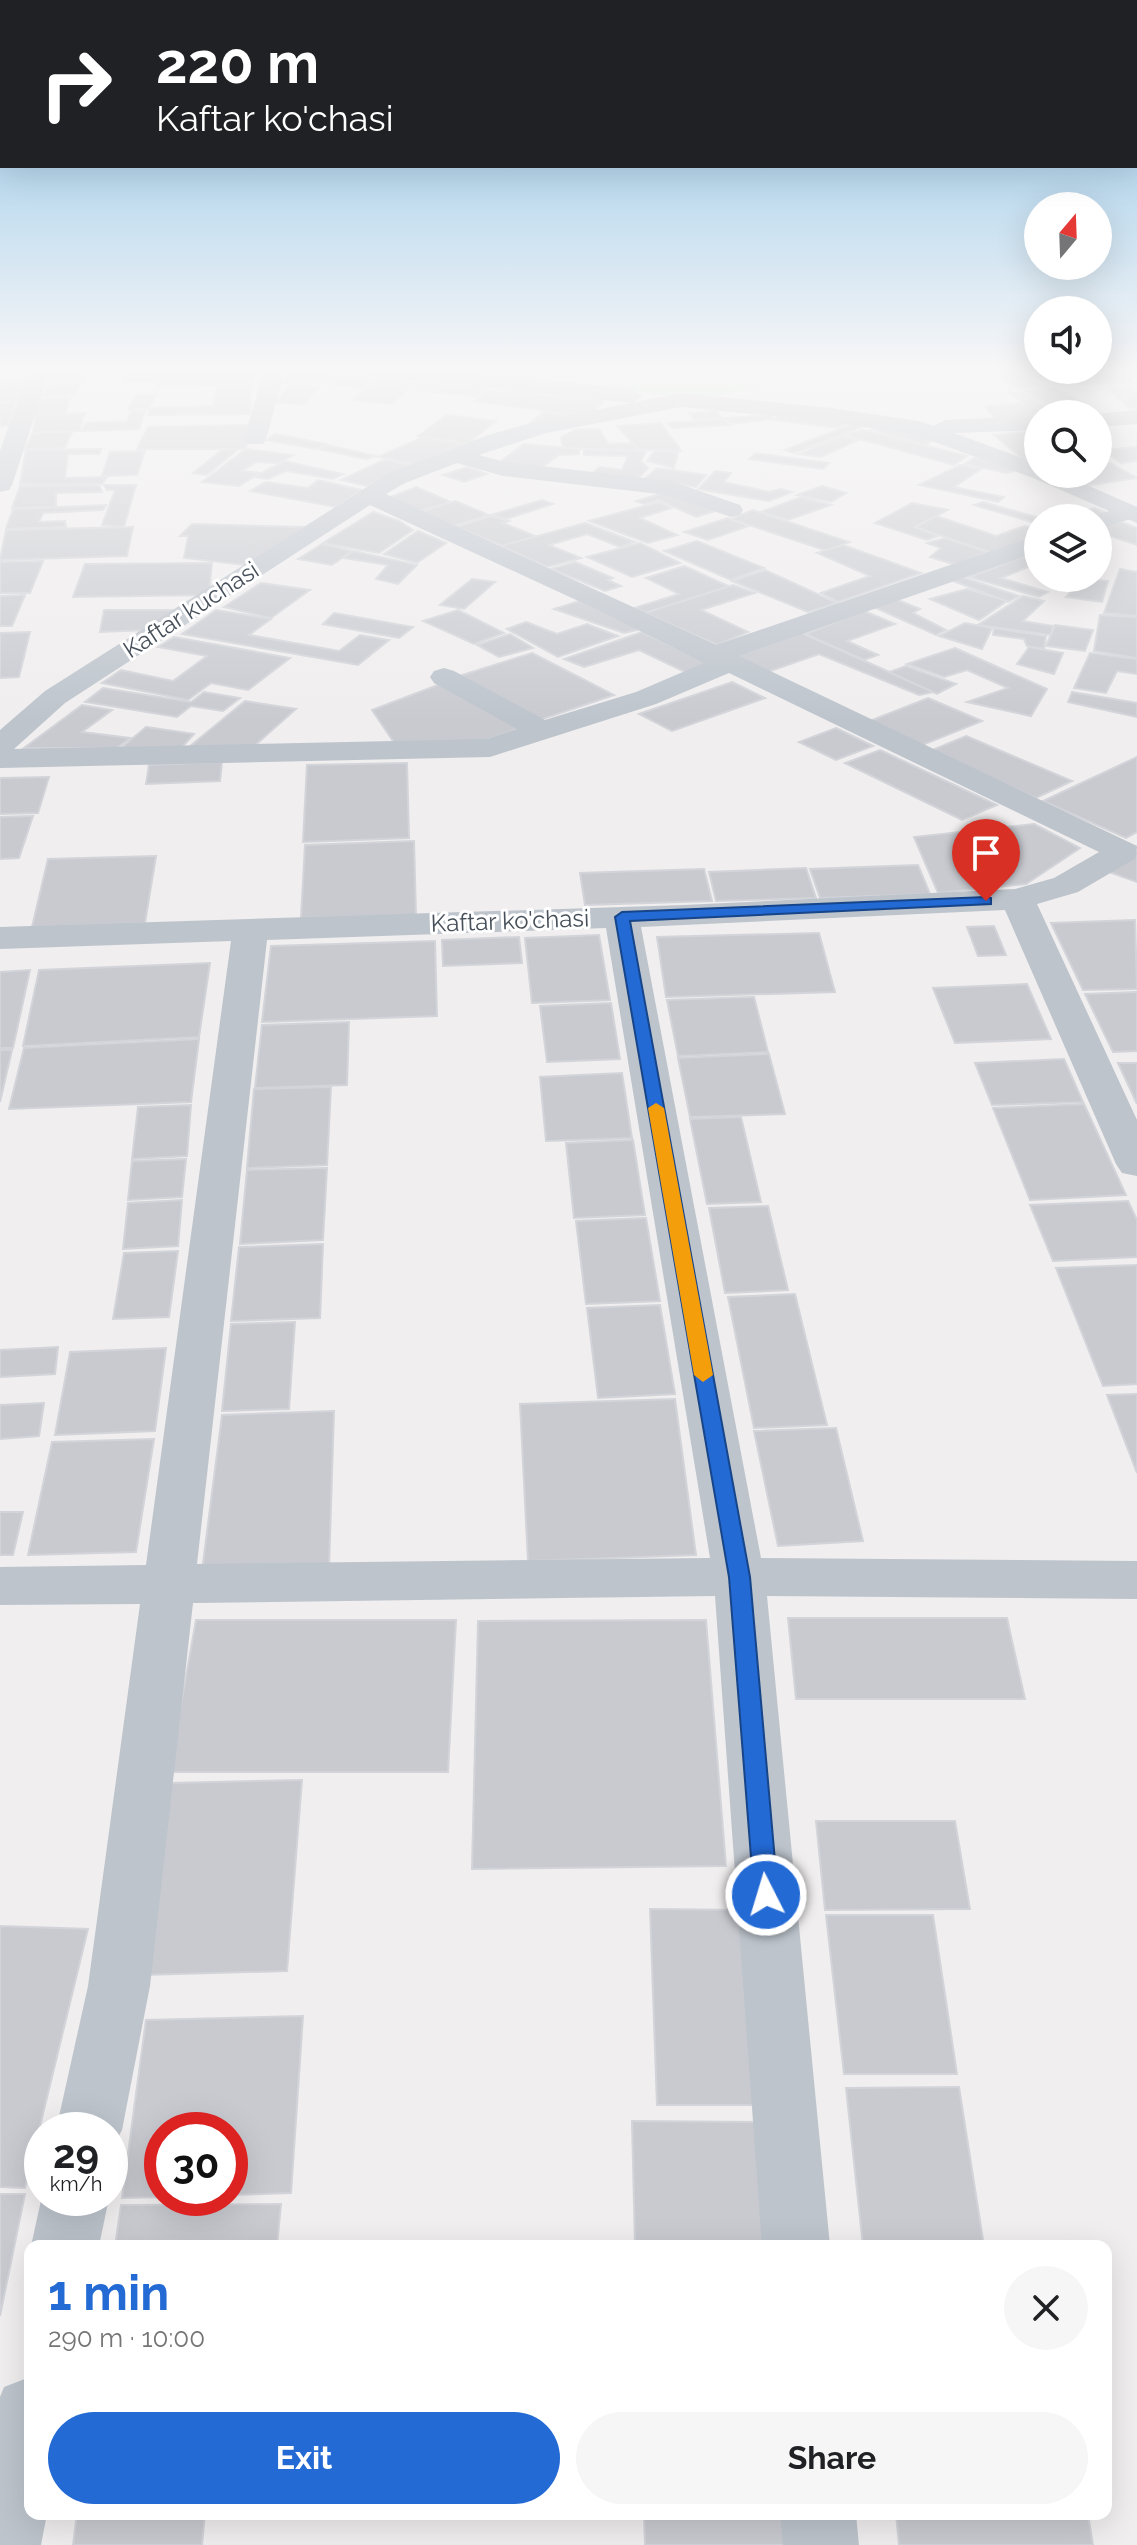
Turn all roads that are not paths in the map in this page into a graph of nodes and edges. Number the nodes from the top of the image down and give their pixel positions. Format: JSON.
{"nodes":[{"id":1,"x":385,"y":485,"type":"edge"},
{"id":2,"x":642,"y":485,"type":"edge"},
{"id":3,"x":1074,"y":488,"type":"edge"},
{"id":4,"x":368,"y":495,"type":"junction"},
{"id":5,"x":731,"y":510,"type":"dead end"},
{"id":6,"x":1132,"y":514,"type":"edge"},
{"id":7,"x":1112,"y":519,"type":"edge"},
{"id":8,"x":1024,"y":548,"type":"edge"},
{"id":9,"x":719,"y":659,"type":"junction"},
{"id":10,"x":444,"y":677,"type":"dead end"},
{"id":11,"x":544,"y":732,"type":"junction"},
{"id":12,"x":0,"y":746,"type":"edge"},
{"id":13,"x":0,"y":759,"type":"edge"},
{"id":14,"x":1130,"y":847,"type":"edge"},
{"id":15,"x":1017,"y":899,"type":"junction"},
{"id":16,"x":622,"y":917,"type":"junction"},
{"id":17,"x":250,"y":930,"type":"junction"},
{"id":18,"x":0,"y":938,"type":"edge"},
{"id":19,"x":1137,"y":1164,"type":"edge"},
{"id":20,"x":739,"y":1577,"type":"junction"},
{"id":21,"x":1137,"y":1580,"type":"edge"},
{"id":22,"x":167,"y":1585,"type":"junction"},
{"id":23,"x":0,"y":1586,"type":"edge"},
{"id":24,"x":93,"y":2112,"type":"edge"},
{"id":25,"x":71,"y":2216,"type":"edge"},
{"id":26,"x":66,"y":2240,"type":"edge"},
{"id":27,"x":795,"y":2240,"type":"edge"},
{"id":28,"x":24,"y":2442,"type":"edge"},
{"id":29,"x":819,"y":2520,"type":"edge"},
{"id":30,"x":3,"y":2545,"type":"edge"},
{"id":31,"x":821,"y":2545,"type":"edge"}],
"edges":[{"from":1,"to":4,"type":"street","name":"Kaftar kuchasi"},
{"from":2,"to":5,"type":"street"},
{"from":3,"to":6,"type":"street","name":"Kaftar kuchasi"},
{"from":4,"to":9,"type":"street"},
{"from":4,"to":12,"type":"street","name":"Kaftar kuchasi"},
{"from":6,"to":7,"type":"street"},
{"from":8,"to":9,"type":"street"},
{"from":9,"to":11,"type":"street"},
{"from":9,"to":14,"type":"street"},
{"from":10,"to":11,"type":"street"},
{"from":11,"to":13,"type":"street"},
{"from":14,"to":15,"type":"street","name":"Kaftar ko'chasi"},
{"from":15,"to":16,"type":"street","name":"Kaftar ko'chasi"},
{"from":15,"to":19,"type":"street"},
{"from":16,"to":17,"type":"street","name":"Kaftar ko'chasi"},
{"from":16,"to":20,"type":"street"},
{"from":17,"to":18,"type":"street","name":"Kaftar ko'chasi"},
{"from":17,"to":22,"type":"street"},
{"from":20,"to":21,"type":"street"},
{"from":20,"to":22,"type":"street"},
{"from":20,"to":27,"type":"street"},
{"from":22,"to":23,"type":"street"},
{"from":22,"to":24,"type":"street"},
{"from":25,"to":26,"type":"street"},
{"from":28,"to":30,"type":"street"},
{"from":29,"to":31,"type":"street"}]}
